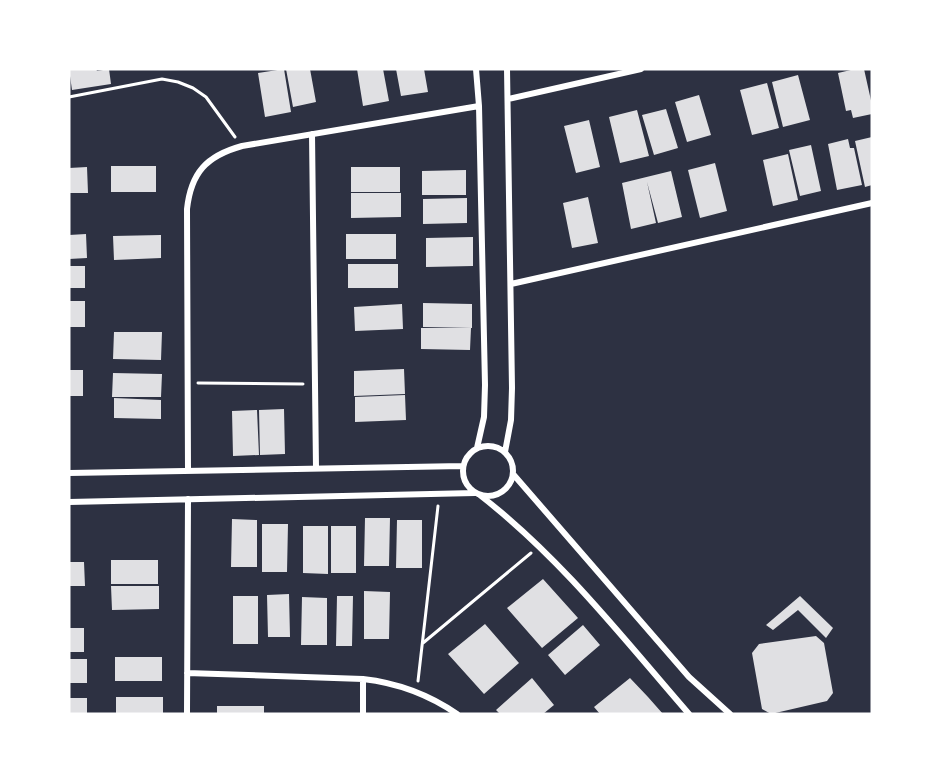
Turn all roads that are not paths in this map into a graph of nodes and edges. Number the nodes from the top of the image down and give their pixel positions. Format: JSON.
{"nodes":[{"id":1,"x":476,"y":69,"type":"edge"},
{"id":2,"x":507,"y":69,"type":"edge"},
{"id":3,"x":641,"y":69,"type":"edge"},
{"id":4,"x":508,"y":99,"type":"junction"},
{"id":5,"x":479,"y":106,"type":"junction"},
{"id":6,"x":312,"y":134,"type":"junction"},
{"id":7,"x":872,"y":204,"type":"edge"},
{"id":8,"x":511,"y":284,"type":"junction"},
{"id":9,"x":477,"y":448,"type":"junction"},
{"id":10,"x":505,"y":453,"type":"junction"},
{"id":11,"x":463,"y":466,"type":"junction"},
{"id":12,"x":316,"y":468,"type":"junction"},
{"id":13,"x":188,"y":471,"type":"junction"},
{"id":14,"x":69,"y":473,"type":"edge"},
{"id":15,"x":513,"y":474,"type":"junction"},
{"id":16,"x":478,"y":495,"type":"junction"},
{"id":17,"x":188,"y":499,"type":"junction"},
{"id":18,"x":69,"y":502,"type":"edge"},
{"id":19,"x":187,"y":673,"type":"junction"},
{"id":20,"x":363,"y":679,"type":"junction"},
{"id":21,"x":187,"y":714,"type":"edge"},
{"id":22,"x":363,"y":714,"type":"edge"},
{"id":23,"x":457,"y":714,"type":"edge"},
{"id":24,"x":689,"y":714,"type":"edge"},
{"id":25,"x":730,"y":714,"type":"edge"}],
"edges":[{"from":1,"to":5,"type":"street"},
{"from":2,"to":4,"type":"street"},
{"from":3,"to":4,"type":"street"},
{"from":4,"to":8,"type":"street"},
{"from":5,"to":6,"type":"street"},
{"from":5,"to":9,"type":"street"},
{"from":6,"to":12,"type":"street"},
{"from":6,"to":13,"type":"street"},
{"from":7,"to":8,"type":"street"},
{"from":8,"to":10,"type":"street"},
{"from":9,"to":10,"type":"street"},
{"from":9,"to":11,"type":"street"},
{"from":10,"to":15,"type":"street"},
{"from":11,"to":12,"type":"street"},
{"from":11,"to":16,"type":"street"},
{"from":12,"to":13,"type":"street"},
{"from":13,"to":14,"type":"street"},
{"from":15,"to":16,"type":"street"},
{"from":15,"to":25,"type":"street"},
{"from":16,"to":17,"type":"street"},
{"from":16,"to":24,"type":"street"},
{"from":17,"to":18,"type":"street"},
{"from":17,"to":19,"type":"street"},
{"from":19,"to":20,"type":"street"},
{"from":19,"to":21,"type":"street"},
{"from":20,"to":22,"type":"street"},
{"from":20,"to":23,"type":"street"}]}
